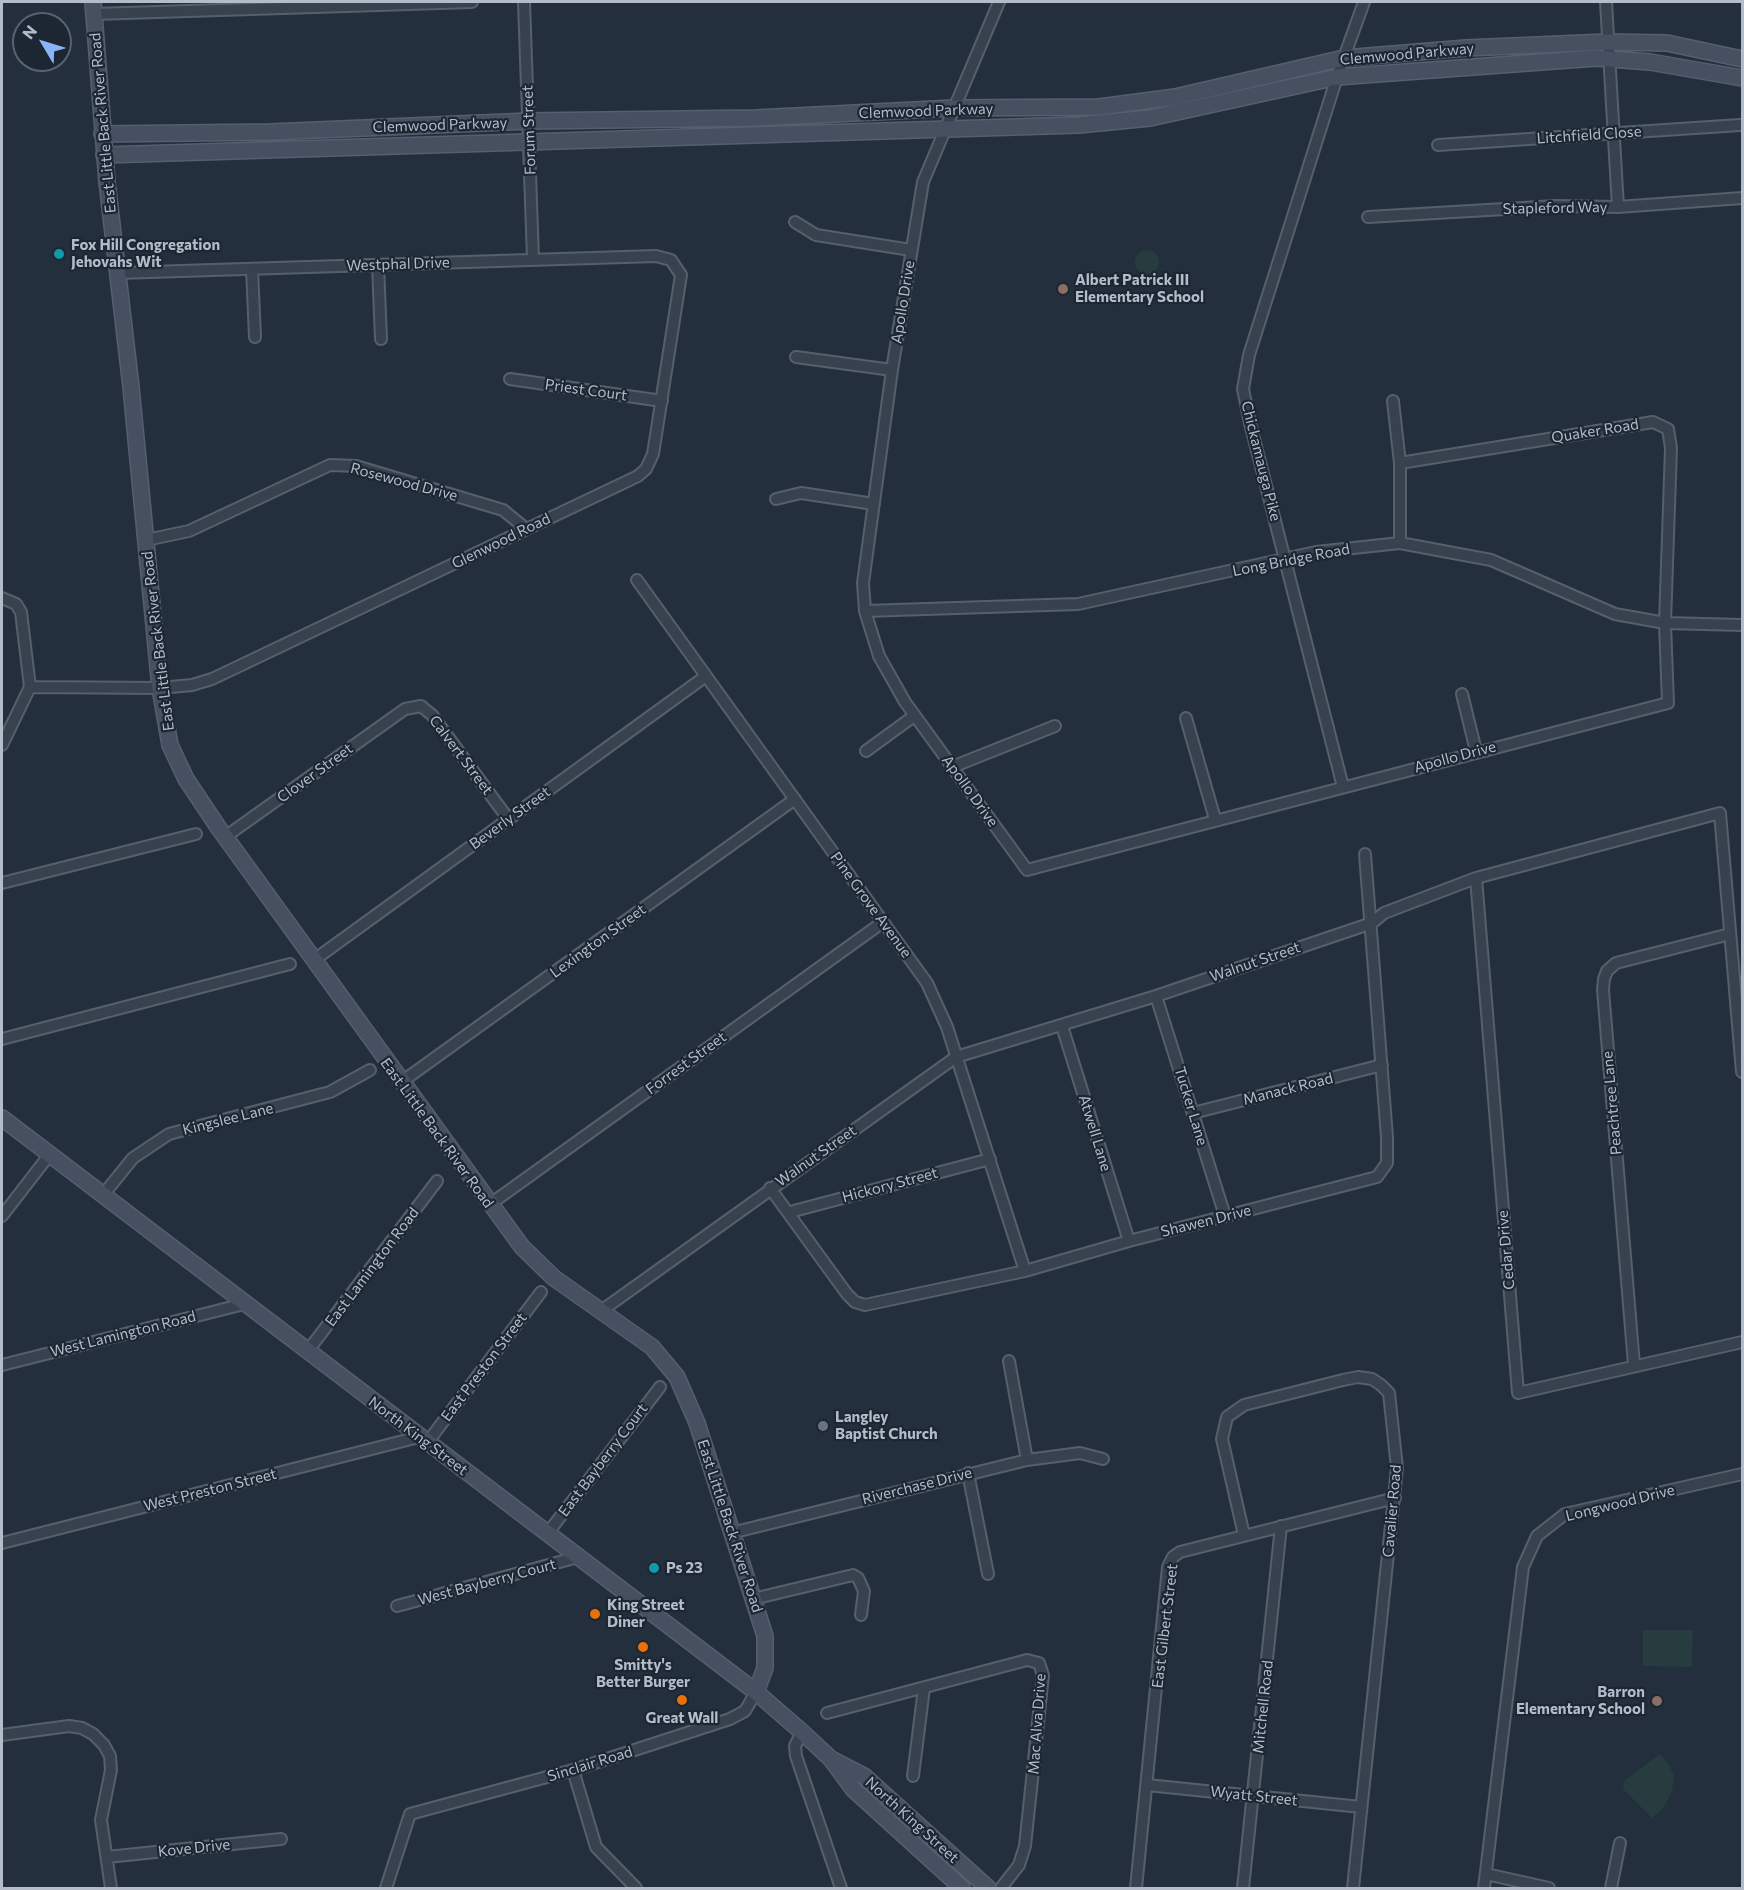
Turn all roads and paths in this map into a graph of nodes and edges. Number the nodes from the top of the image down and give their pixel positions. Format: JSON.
{"nodes":[{"id":1,"x":472,"y":2,"type":"edge"},
{"id":2,"x":524,"y":2,"type":"edge"},
{"id":3,"x":999,"y":2,"type":"edge"},
{"id":4,"x":1364,"y":2,"type":"edge"},
{"id":5,"x":1606,"y":2,"type":"edge"},
{"id":6,"x":361,"y":3,"type":"edge"},
{"id":7,"x":229,"y":5,"type":"edge"},
{"id":8,"x":94,"y":8,"type":"edge"},
{"id":9,"x":1607,"y":42,"type":"junction"},
{"id":10,"x":1344,"y":58,"type":"junction"},
{"id":11,"x":1743,"y":58,"type":"edge"},
{"id":12,"x":1608,"y":59,"type":"junction"},
{"id":13,"x":1336,"y":76,"type":"junction"},
{"id":14,"x":1743,"y":78,"type":"edge"},
{"id":15,"x":954,"y":108,"type":"junction"},
{"id":16,"x":529,"y":121,"type":"junction"},
{"id":17,"x":1740,"y":125,"type":"dead end"},
{"id":18,"x":946,"y":128,"type":"junction"},
{"id":19,"x":1613,"y":133,"type":"junction"},
{"id":20,"x":102,"y":134,"type":"junction"},
{"id":21,"x":530,"y":140,"type":"junction"},
{"id":22,"x":1438,"y":145,"type":"dead end"},
{"id":23,"x":104,"y":154,"type":"junction"},
{"id":24,"x":1743,"y":198,"type":"edge"},
{"id":25,"x":1618,"y":207,"type":"junction"},
{"id":26,"x":1368,"y":217,"type":"dead end"},
{"id":27,"x":795,"y":222,"type":"dead end"},
{"id":28,"x":911,"y":250,"type":"junction"},
{"id":29,"x":533,"y":259,"type":"junction"},
{"id":30,"x":676,"y":264,"type":"joint"},
{"id":31,"x":378,"y":265,"type":"junction"},
{"id":32,"x":252,"y":269,"type":"junction"},
{"id":33,"x":118,"y":273,"type":"junction"},
{"id":34,"x":255,"y":338,"type":"dead end"},
{"id":35,"x":381,"y":339,"type":"dead end"},
{"id":36,"x":796,"y":357,"type":"dead end"},
{"id":37,"x":892,"y":370,"type":"junction"},
{"id":38,"x":510,"y":379,"type":"dead end"},
{"id":39,"x":662,"y":401,"type":"junction"},
{"id":40,"x":1393,"y":401,"type":"dead end"},
{"id":41,"x":1400,"y":463,"type":"junction"},
{"id":42,"x":776,"y":499,"type":"dead end"},
{"id":43,"x":874,"y":504,"type":"junction"},
{"id":44,"x":525,"y":528,"type":"junction"},
{"id":45,"x":146,"y":540,"type":"junction"},
{"id":46,"x":1400,"y":543,"type":"junction"},
{"id":47,"x":1286,"y":560,"type":"junction"},
{"id":48,"x":637,"y":580,"type":"dead end"},
{"id":49,"x":2,"y":598,"type":"edge"},
{"id":50,"x":865,"y":611,"type":"junction"},
{"id":51,"x":1665,"y":623,"type":"junction"},
{"id":52,"x":1743,"y":625,"type":"edge"},
{"id":53,"x":706,"y":676,"type":"junction"},
{"id":54,"x":30,"y":687,"type":"junction"},
{"id":55,"x":160,"y":688,"type":"junction"},
{"id":56,"x":1462,"y":694,"type":"dead end"},
{"id":57,"x":405,"y":709,"type":"joint"},
{"id":58,"x":914,"y":716,"type":"junction"},
{"id":59,"x":1186,"y":718,"type":"dead end"},
{"id":60,"x":1055,"y":726,"type":"dead end"},
{"id":61,"x":2,"y":745,"type":"edge"},
{"id":62,"x":866,"y":750,"type":"dead end"},
{"id":63,"x":1476,"y":751,"type":"junction"},
{"id":64,"x":952,"y":768,"type":"junction"},
{"id":65,"x":1343,"y":787,"type":"junction"},
{"id":66,"x":795,"y":799,"type":"junction"},
{"id":67,"x":1215,"y":819,"type":"junction"},
{"id":68,"x":509,"y":820,"type":"junction"},
{"id":69,"x":195,"y":834,"type":"dead end"},
{"id":70,"x":225,"y":837,"type":"junction"},
{"id":71,"x":1365,"y":854,"type":"dead end"},
{"id":72,"x":1476,"y":878,"type":"junction"},
{"id":73,"x":2,"y":883,"type":"edge"},
{"id":74,"x":883,"y":922,"type":"junction"},
{"id":75,"x":1372,"y":923,"type":"junction"},
{"id":76,"x":1730,"y":934,"type":"junction"},
{"id":77,"x":314,"y":960,"type":"junction"},
{"id":78,"x":290,"y":964,"type":"dead end"},
{"id":79,"x":1156,"y":996,"type":"junction"},
{"id":80,"x":1062,"y":1026,"type":"junction"},
{"id":81,"x":2,"y":1039,"type":"edge"},
{"id":82,"x":956,"y":1056,"type":"junction"},
{"id":83,"x":1382,"y":1065,"type":"junction"},
{"id":84,"x":370,"y":1070,"type":"dead end"},
{"id":85,"x":1743,"y":1072,"type":"edge"},
{"id":86,"x":400,"y":1083,"type":"junction"},
{"id":87,"x":1193,"y":1113,"type":"junction"},
{"id":88,"x":2,"y":1118,"type":"edge"},
{"id":89,"x":50,"y":1154,"type":"junction"},
{"id":90,"x":990,"y":1159,"type":"junction"},
{"id":91,"x":437,"y":1181,"type":"dead end"},
{"id":92,"x":770,"y":1188,"type":"junction"},
{"id":93,"x":103,"y":1195,"type":"junction"},
{"id":94,"x":489,"y":1205,"type":"junction"},
{"id":95,"x":789,"y":1212,"type":"junction"},
{"id":96,"x":2,"y":1216,"type":"edge"},
{"id":97,"x":1225,"y":1216,"type":"junction"},
{"id":98,"x":1129,"y":1241,"type":"junction"},
{"id":99,"x":1025,"y":1271,"type":"junction"},
{"id":100,"x":542,"y":1292,"type":"dead end"},
{"id":101,"x":244,"y":1304,"type":"junction"},
{"id":102,"x":601,"y":1311,"type":"junction"},
{"id":103,"x":1743,"y":1342,"type":"edge"},
{"id":104,"x":307,"y":1352,"type":"junction"},
{"id":105,"x":1009,"y":1361,"type":"dead end"},
{"id":106,"x":2,"y":1365,"type":"edge"},
{"id":107,"x":1634,"y":1365,"type":"junction"},
{"id":108,"x":660,"y":1387,"type":"dead end"},
{"id":109,"x":423,"y":1440,"type":"junction"},
{"id":110,"x":1027,"y":1460,"type":"junction"},
{"id":111,"x":1104,"y":1460,"type":"dead end"},
{"id":112,"x":968,"y":1473,"type":"junction"},
{"id":113,"x":1743,"y":1474,"type":"edge"},
{"id":114,"x":1395,"y":1498,"type":"junction"},
{"id":115,"x":1281,"y":1526,"type":"junction"},
{"id":116,"x":731,"y":1533,"type":"junction"},
{"id":117,"x":546,"y":1534,"type":"junction"},
{"id":118,"x":1244,"y":1535,"type":"junction"},
{"id":119,"x":2,"y":1542,"type":"edge"},
{"id":120,"x":578,"y":1557,"type":"junction"},
{"id":121,"x":988,"y":1574,"type":"dead end"},
{"id":122,"x":753,"y":1599,"type":"junction"},
{"id":123,"x":397,"y":1606,"type":"dead end"},
{"id":124,"x":861,"y":1615,"type":"dead end"},
{"id":125,"x":924,"y":1688,"type":"junction"},
{"id":126,"x":756,"y":1692,"type":"junction"},
{"id":127,"x":827,"y":1713,"type":"dead end"},
{"id":128,"x":802,"y":1732,"type":"junction"},
{"id":129,"x":2,"y":1735,"type":"edge"},
{"id":130,"x":831,"y":1759,"type":"junction"},
{"id":131,"x":573,"y":1770,"type":"junction"},
{"id":132,"x":913,"y":1776,"type":"dead end"},
{"id":133,"x":1147,"y":1785,"type":"junction"},
{"id":134,"x":1253,"y":1796,"type":"junction"},
{"id":135,"x":1361,"y":1807,"type":"junction"},
{"id":136,"x":281,"y":1839,"type":"dead end"},
{"id":137,"x":1620,"y":1843,"type":"dead end"},
{"id":138,"x":107,"y":1857,"type":"junction"},
{"id":139,"x":1486,"y":1874,"type":"junction"},
{"id":140,"x":111,"y":1888,"type":"edge"},
{"id":141,"x":386,"y":1888,"type":"edge"},
{"id":142,"x":636,"y":1888,"type":"edge"},
{"id":143,"x":841,"y":1888,"type":"edge"},
{"id":144,"x":962,"y":1888,"type":"edge"},
{"id":145,"x":988,"y":1888,"type":"edge"},
{"id":146,"x":1001,"y":1888,"type":"edge"},
{"id":147,"x":1136,"y":1888,"type":"edge"},
{"id":148,"x":1243,"y":1888,"type":"edge"},
{"id":149,"x":1353,"y":1888,"type":"edge"},
{"id":150,"x":1484,"y":1888,"type":"edge"},
{"id":151,"x":1550,"y":1888,"type":"edge"},
{"id":152,"x":1611,"y":1888,"type":"edge"}],
"edges":[{"from":1,"to":6,"type":"street"},
{"from":2,"to":16,"type":"street","name":"Forum Street"},
{"from":3,"to":15,"type":"street","name":"Apollo Drive"},
{"from":4,"to":10,"type":"street","name":"Chickamauga Pike"},
{"from":5,"to":9,"type":"street"},
{"from":6,"to":7,"type":"street"},
{"from":7,"to":8,"type":"street"},
{"from":8,"to":20,"type":"street","name":"East Little Back River Road"},
{"from":9,"to":10,"type":"street","name":"Clemwood Parkway"},
{"from":9,"to":11,"type":"street","name":"Clemwood Parkway"},
{"from":9,"to":12,"type":"street"},
{"from":10,"to":13,"type":"street","name":"Chickamauga Pike"},
{"from":10,"to":15,"type":"street","name":"Clemwood Parkway"},
{"from":12,"to":13,"type":"street","name":"Clemwood Parkway"},
{"from":12,"to":14,"type":"street","name":"Clemwood Parkway"},
{"from":12,"to":19,"type":"street"},
{"from":13,"to":18,"type":"street","name":"Clemwood Parkway"},
{"from":13,"to":47,"type":"street","name":"Chickamauga Pike"},
{"from":15,"to":16,"type":"street","name":"Clemwood Parkway"},
{"from":15,"to":18,"type":"street","name":"Apollo Drive"},
{"from":16,"to":20,"type":"street","name":"Clemwood Parkway"},
{"from":16,"to":21,"type":"street","name":"Forum Street"},
{"from":17,"to":19,"type":"street","name":"Litchfield Close"},
{"from":18,"to":21,"type":"street","name":"Clemwood Parkway"},
{"from":18,"to":28,"type":"street","name":"Apollo Drive"},
{"from":19,"to":22,"type":"street","name":"Litchfield Close"},
{"from":19,"to":25,"type":"street"},
{"from":20,"to":23,"type":"street","name":"East Little Back River Road"},
{"from":21,"to":23,"type":"street","name":"Clemwood Parkway"},
{"from":21,"to":29,"type":"street","name":"Forum Street"},
{"from":23,"to":33,"type":"street","name":"East Little Back River Road"},
{"from":24,"to":25,"type":"street","name":"Stapleford Way"},
{"from":25,"to":26,"type":"street","name":"Stapleford Way"},
{"from":27,"to":28,"type":"street"},
{"from":28,"to":37,"type":"street","name":"Apollo Drive"},
{"from":29,"to":30,"type":"street","name":"Westphal Drive"},
{"from":29,"to":31,"type":"street","name":"Westphal Drive"},
{"from":30,"to":39,"type":"street","name":"Glenwood Road"},
{"from":31,"to":32,"type":"street","name":"Westphal Drive"},
{"from":31,"to":35,"type":"street"},
{"from":32,"to":33,"type":"street","name":"Westphal Drive"},
{"from":32,"to":34,"type":"street"},
{"from":33,"to":45,"type":"street","name":"East Little Back River Road"},
{"from":36,"to":37,"type":"street"},
{"from":37,"to":43,"type":"street","name":"Apollo Drive"},
{"from":38,"to":39,"type":"street","name":"Priest Court"},
{"from":39,"to":44,"type":"street","name":"Glenwood Road"},
{"from":40,"to":41,"type":"street"},
{"from":41,"to":46,"type":"street"},
{"from":41,"to":51,"type":"street","name":"Quaker Road"},
{"from":42,"to":43,"type":"street"},
{"from":43,"to":50,"type":"street","name":"Apollo Drive"},
{"from":44,"to":45,"type":"street","name":"Rosewood Drive"},
{"from":44,"to":55,"type":"street","name":"Glenwood Road"},
{"from":45,"to":55,"type":"street","name":"East Little Back River Road"},
{"from":46,"to":47,"type":"street","name":"Long Bridge Road"},
{"from":46,"to":51,"type":"street","name":"Long Bridge Road"},
{"from":47,"to":50,"type":"street","name":"Long Bridge Road"},
{"from":47,"to":65,"type":"street","name":"Chickamauga Pike"},
{"from":48,"to":53,"type":"street","name":"Pine Grove Avenue"},
{"from":49,"to":54,"type":"street"},
{"from":50,"to":58,"type":"street","name":"Apollo Drive"},
{"from":51,"to":52,"type":"street","name":"Long Bridge Road"},
{"from":51,"to":63,"type":"street","name":"Apollo Drive"},
{"from":53,"to":66,"type":"street","name":"Pine Grove Avenue"},
{"from":53,"to":68,"type":"street","name":"Beverly Street"},
{"from":54,"to":55,"type":"street","name":"Glenwood Road"},
{"from":54,"to":61,"type":"street"},
{"from":55,"to":70,"type":"street","name":"East Little Back River Road"},
{"from":56,"to":63,"type":"street"},
{"from":57,"to":68,"type":"street","name":"Calvert Street"},
{"from":57,"to":70,"type":"street","name":"Clover Street"},
{"from":58,"to":62,"type":"street"},
{"from":58,"to":64,"type":"street","name":"Apollo Drive"},
{"from":59,"to":67,"type":"street"},
{"from":60,"to":64,"type":"street"},
{"from":63,"to":65,"type":"street","name":"Apollo Drive"},
{"from":64,"to":67,"type":"street","name":"Apollo Drive"},
{"from":65,"to":67,"type":"street","name":"Apollo Drive"},
{"from":66,"to":74,"type":"street","name":"Pine Grove Avenue"},
{"from":66,"to":86,"type":"street","name":"Lexington Street"},
{"from":68,"to":77,"type":"street","name":"Beverly Street"},
{"from":69,"to":73,"type":"street"},
{"from":70,"to":77,"type":"street","name":"East Little Back River Road"},
{"from":71,"to":75,"type":"street","name":"Shawen Drive"},
{"from":72,"to":75,"type":"street","name":"Walnut Street"},
{"from":72,"to":76,"type":"street","name":"Walnut Street"},
{"from":72,"to":107,"type":"street","name":"Cedar Drive"},
{"from":74,"to":82,"type":"street","name":"Pine Grove Avenue"},
{"from":74,"to":94,"type":"street","name":"Forrest Street"},
{"from":75,"to":79,"type":"street","name":"Walnut Street"},
{"from":75,"to":83,"type":"street","name":"Shawen Drive"},
{"from":76,"to":85,"type":"street","name":"Walnut Street"},
{"from":76,"to":107,"type":"street","name":"Peachtree Lane"},
{"from":77,"to":86,"type":"street","name":"East Little Back River Road"},
{"from":78,"to":81,"type":"street"},
{"from":79,"to":80,"type":"street","name":"Walnut Street"},
{"from":79,"to":87,"type":"street","name":"Tucker Lane"},
{"from":80,"to":82,"type":"street","name":"Walnut Street"},
{"from":80,"to":98,"type":"street","name":"Atwell Lane"},
{"from":82,"to":90,"type":"street","name":"Pine Grove Avenue"},
{"from":82,"to":92,"type":"street","name":"Walnut Street"},
{"from":83,"to":87,"type":"street","name":"Manack Road"},
{"from":83,"to":97,"type":"street","name":"Shawen Drive"},
{"from":84,"to":93,"type":"street","name":"Kingslee Lane"},
{"from":86,"to":94,"type":"street","name":"East Little Back River Road"},
{"from":87,"to":97,"type":"street","name":"Tucker Lane"},
{"from":88,"to":89,"type":"street","name":"North King Street"},
{"from":89,"to":93,"type":"street","name":"North King Street"},
{"from":89,"to":96,"type":"street"},
{"from":90,"to":95,"type":"street","name":"Hickory Street"},
{"from":90,"to":99,"type":"street","name":"Pine Grove Avenue"},
{"from":91,"to":104,"type":"street","name":"East Lamington Road"},
{"from":92,"to":95,"type":"street","name":"Shawen Drive"},
{"from":92,"to":102,"type":"street","name":"Walnut Street"},
{"from":93,"to":101,"type":"street","name":"North King Street"},
{"from":94,"to":102,"type":"street","name":"East Little Back River Road"},
{"from":95,"to":99,"type":"street","name":"Shawen Drive"},
{"from":97,"to":98,"type":"street","name":"Shawen Drive"},
{"from":98,"to":99,"type":"street","name":"Shawen Drive"},
{"from":100,"to":109,"type":"street","name":"East Preston Street"},
{"from":101,"to":104,"type":"street","name":"North King Street"},
{"from":101,"to":106,"type":"street","name":"West Lamington Road"},
{"from":102,"to":116,"type":"street","name":"East Little Back River Road"},
{"from":103,"to":107,"type":"street","name":"Cedar Drive"},
{"from":104,"to":109,"type":"street","name":"North King Street"},
{"from":105,"to":110,"type":"street"},
{"from":108,"to":117,"type":"street","name":"East Bayberry Court"},
{"from":109,"to":117,"type":"street","name":"North King Street"},
{"from":109,"to":119,"type":"street","name":"West Preston Street"},
{"from":110,"to":111,"type":"street","name":"Riverchase Drive"},
{"from":110,"to":112,"type":"street","name":"Riverchase Drive"},
{"from":112,"to":116,"type":"street","name":"Riverchase Drive"},
{"from":112,"to":121,"type":"street"},
{"from":113,"to":139,"type":"street","name":"Longwood Drive"},
{"from":114,"to":115,"type":"street","name":"East Gilbert Street"},
{"from":114,"to":118,"type":"street","name":"Cavalier Road"},
{"from":114,"to":135,"type":"street","name":"Cavalier Road"},
{"from":115,"to":118,"type":"street","name":"East Gilbert Street"},
{"from":115,"to":134,"type":"street","name":"Mitchell Road"},
{"from":116,"to":122,"type":"street","name":"East Little Back River Road"},
{"from":117,"to":120,"type":"street","name":"North King Street"},
{"from":118,"to":133,"type":"street","name":"East Gilbert Street"},
{"from":120,"to":123,"type":"street","name":"West Bayberry Court"},
{"from":120,"to":126,"type":"street","name":"North King Street"},
{"from":122,"to":124,"type":"street"},
{"from":122,"to":126,"type":"street","name":"East Little Back River Road"},
{"from":125,"to":127,"type":"street","name":"Mac Alva Drive"},
{"from":125,"to":132,"type":"street"},
{"from":125,"to":146,"type":"street","name":"Mac Alva Drive"},
{"from":126,"to":128,"type":"street","name":"North King Street"},
{"from":126,"to":131,"type":"street","name":"Sinclair Road"},
{"from":128,"to":130,"type":"street","name":"North King Street"},
{"from":128,"to":143,"type":"street"},
{"from":129,"to":138,"type":"street"},
{"from":130,"to":144,"type":"street","name":"North King Street"},
{"from":130,"to":145,"type":"street","name":"North King Street"},
{"from":131,"to":141,"type":"street","name":"Sinclair Road"},
{"from":131,"to":142,"type":"street"},
{"from":133,"to":134,"type":"street","name":"Wyatt Street"},
{"from":133,"to":147,"type":"street","name":"East Gilbert Street"},
{"from":134,"to":135,"type":"street","name":"Wyatt Street"},
{"from":134,"to":148,"type":"street","name":"Mitchell Road"},
{"from":135,"to":149,"type":"street","name":"Cavalier Road"},
{"from":136,"to":138,"type":"street","name":"Kove Drive"},
{"from":137,"to":152,"type":"street"},
{"from":138,"to":140,"type":"street"},
{"from":139,"to":150,"type":"street","name":"Longwood Drive"},
{"from":139,"to":151,"type":"street"}]}
